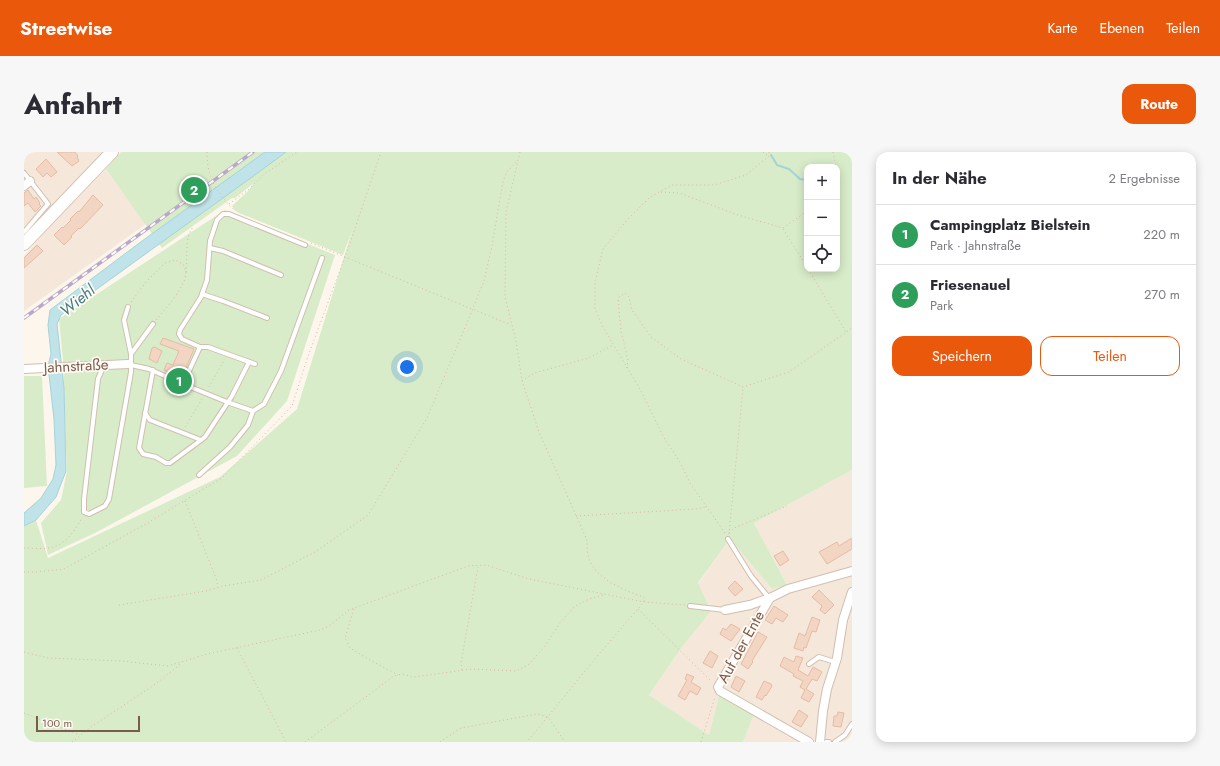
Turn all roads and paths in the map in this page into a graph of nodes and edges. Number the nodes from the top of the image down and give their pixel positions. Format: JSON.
{"nodes":[{"id":1,"x":112,"y":152,"type":"edge"},
{"id":2,"x":207,"y":152,"type":"edge"},
{"id":3,"x":297,"y":152,"type":"edge"},
{"id":4,"x":381,"y":152,"type":"edge"},
{"id":5,"x":520,"y":152,"type":"edge"},
{"id":6,"x":763,"y":152,"type":"edge"},
{"id":7,"x":769,"y":152,"type":"edge"},
{"id":8,"x":833,"y":152,"type":"edge"},
{"id":9,"x":769,"y":156,"type":"junction"},
{"id":10,"x":517,"y":161,"type":"junction"},
{"id":11,"x":835,"y":164,"type":"edge"},
{"id":12,"x":24,"y":173,"type":"edge"},
{"id":13,"x":27,"y":184,"type":"edge"},
{"id":14,"x":660,"y":192,"type":"junction"},
{"id":15,"x":804,"y":213,"type":"edge"},
{"id":16,"x":193,"y":227,"type":"dead end"},
{"id":17,"x":783,"y":228,"type":"junction"},
{"id":18,"x":24,"y":232,"type":"edge"},
{"id":19,"x":24,"y":244,"type":"edge"},
{"id":20,"x":304,"y":245,"type":"dead end"},
{"id":21,"x":210,"y":248,"type":"junction"},
{"id":22,"x":322,"y":258,"type":"dead end"},
{"id":23,"x":344,"y":258,"type":"junction"},
{"id":24,"x":804,"y":262,"type":"edge"},
{"id":25,"x":186,"y":272,"type":"junction"},
{"id":26,"x":810,"y":272,"type":"edge"},
{"id":27,"x":281,"y":275,"type":"dead end"},
{"id":28,"x":202,"y":294,"type":"junction"},
{"id":29,"x":128,"y":307,"type":"joint"},
{"id":30,"x":473,"y":310,"type":"junction"},
{"id":31,"x":267,"y":318,"type":"dead end"},
{"id":32,"x":153,"y":324,"type":"joint"},
{"id":33,"x":511,"y":325,"type":"junction"},
{"id":34,"x":852,"y":328,"type":"edge"},
{"id":35,"x":847,"y":333,"type":"junction"},
{"id":36,"x":613,"y":345,"type":"junction"},
{"id":37,"x":200,"y":347,"type":"junction"},
{"id":38,"x":131,"y":354,"type":"junction"},
{"id":39,"x":249,"y":362,"type":"junction"},
{"id":40,"x":129,"y":364,"type":"junction"},
{"id":41,"x":255,"y":364,"type":"dead end"},
{"id":42,"x":105,"y":365,"type":"junction"},
{"id":43,"x":24,"y":369,"type":"edge"},
{"id":44,"x":627,"y":369,"type":"junction"},
{"id":45,"x":152,"y":370,"type":"junction"},
{"id":46,"x":522,"y":381,"type":"junction"},
{"id":47,"x":184,"y":384,"type":"junction"},
{"id":48,"x":743,"y":387,"type":"junction"},
{"id":49,"x":227,"y":402,"type":"junction"},
{"id":50,"x":253,"y":411,"type":"junction"},
{"id":51,"x":145,"y":413,"type":"junction"},
{"id":52,"x":201,"y":440,"type":"junction"},
{"id":53,"x":199,"y":474,"type":"dead end"},
{"id":54,"x":185,"y":500,"type":"junction"},
{"id":55,"x":787,"y":506,"type":"dead end"},
{"id":56,"x":706,"y":507,"type":"junction"},
{"id":57,"x":84,"y":512,"type":"junction"},
{"id":58,"x":576,"y":516,"type":"junction"},
{"id":59,"x":729,"y":536,"type":"junction"},
{"id":60,"x":24,"y":548,"type":"edge"},
{"id":61,"x":478,"y":566,"type":"junction"},
{"id":62,"x":852,"y":570,"type":"edge"},
{"id":63,"x":24,"y":572,"type":"edge"},
{"id":64,"x":218,"y":587,"type":"junction"},
{"id":65,"x":852,"y":592,"type":"edge"},
{"id":66,"x":604,"y":594,"type":"junction"},
{"id":67,"x":770,"y":598,"type":"junction"},
{"id":68,"x":644,"y":602,"type":"junction"},
{"id":69,"x":119,"y":605,"type":"dead end"},
{"id":70,"x":690,"y":606,"type":"joint"},
{"id":71,"x":354,"y":608,"type":"junction"},
{"id":72,"x":638,"y":609,"type":"junction"},
{"id":73,"x":725,"y":610,"type":"joint"},
{"id":74,"x":237,"y":648,"type":"junction"},
{"id":75,"x":24,"y":652,"type":"edge"},
{"id":76,"x":182,"y":662,"type":"junction"},
{"id":77,"x":836,"y":662,"type":"junction"},
{"id":78,"x":809,"y":664,"type":"dead end"},
{"id":79,"x":462,"y":671,"type":"junction"},
{"id":80,"x":398,"y":674,"type":"junction"},
{"id":81,"x":718,"y":687,"type":"junction"},
{"id":82,"x":24,"y":713,"type":"edge"},
{"id":83,"x":548,"y":716,"type":"junction"},
{"id":84,"x":852,"y":724,"type":"edge"},
{"id":85,"x":81,"y":735,"type":"junction"},
{"id":86,"x":72,"y":742,"type":"edge"},
{"id":87,"x":286,"y":742,"type":"edge"},
{"id":88,"x":305,"y":742,"type":"edge"},
{"id":89,"x":440,"y":742,"type":"edge"},
{"id":90,"x":526,"y":742,"type":"edge"},
{"id":91,"x":565,"y":742,"type":"edge"},
{"id":92,"x":701,"y":742,"type":"edge"},
{"id":93,"x":809,"y":742,"type":"edge"},
{"id":94,"x":820,"y":742,"type":"edge"},
{"id":95,"x":826,"y":742,"type":"edge"},
{"id":96,"x":829,"y":742,"type":"edge"},
{"id":97,"x":836,"y":742,"type":"edge"}],
"edges":[{"from":1,"to":19,"type":"main road"},
{"from":2,"to":3,"type":"path"},
{"from":4,"to":23,"type":"path"},
{"from":5,"to":10,"type":"path"},
{"from":6,"to":9,"type":"path"},
{"from":7,"to":9,"type":"path"},
{"from":8,"to":11,"type":"path"},
{"from":9,"to":14,"type":"path"},
{"from":10,"to":30,"type":"path"},
{"from":10,"to":33,"type":"path"},
{"from":12,"to":13,"type":"lane"},
{"from":13,"to":18,"type":"lane"},
{"from":14,"to":17,"type":"path"},
{"from":14,"to":36,"type":"path"},
{"from":15,"to":17,"type":"path"},
{"from":16,"to":25,"type":"path"},
{"from":17,"to":24,"type":"path"},
{"from":20,"to":21,"type":"lane"},
{"from":21,"to":27,"type":"lane"},
{"from":21,"to":28,"type":"lane"},
{"from":22,"to":50,"type":"lane"},
{"from":23,"to":30,"type":"path"},
{"from":23,"to":54,"type":"path"},
{"from":25,"to":29,"type":"path"},
{"from":25,"to":32,"type":"path"},
{"from":26,"to":35,"type":"path"},
{"from":28,"to":31,"type":"lane"},
{"from":28,"to":37,"type":"lane"},
{"from":29,"to":38,"type":"lane"},
{"from":30,"to":33,"type":"path"},
{"from":30,"to":64,"type":"path"},
{"from":32,"to":38,"type":"lane"},
{"from":33,"to":46,"type":"path"},
{"from":34,"to":35,"type":"path"},
{"from":35,"to":48,"type":"path"},
{"from":36,"to":44,"type":"path"},
{"from":36,"to":46,"type":"path"},
{"from":37,"to":39,"type":"lane"},
{"from":37,"to":47,"type":"lane"},
{"from":38,"to":40,"type":"lane"},
{"from":39,"to":41,"type":"lane"},
{"from":39,"to":49,"type":"lane"},
{"from":40,"to":42,"type":"street","name":"Jahnstraße"},
{"from":40,"to":45,"type":"lane"},
{"from":40,"to":57,"type":"lane"},
{"from":42,"to":43,"type":"street","name":"Jahnstraße"},
{"from":42,"to":57,"type":"lane"},
{"from":44,"to":48,"type":"path"},
{"from":44,"to":56,"type":"path"},
{"from":45,"to":47,"type":"lane"},
{"from":45,"to":51,"type":"lane"},
{"from":46,"to":58,"type":"path"},
{"from":47,"to":49,"type":"lane"},
{"from":48,"to":59,"type":"path"},
{"from":49,"to":50,"type":"lane"},
{"from":49,"to":52,"type":"lane"},
{"from":50,"to":53,"type":"lane"},
{"from":51,"to":52,"type":"lane"},
{"from":51,"to":52,"type":"lane"},
{"from":54,"to":63,"type":"path"},
{"from":54,"to":64,"type":"path"},
{"from":55,"to":59,"type":"path"},
{"from":56,"to":58,"type":"path"},
{"from":56,"to":59,"type":"path"},
{"from":57,"to":60,"type":"path"},
{"from":58,"to":68,"type":"path"},
{"from":59,"to":67,"type":"lane"},
{"from":61,"to":66,"type":"path"},
{"from":61,"to":71,"type":"path"},
{"from":61,"to":79,"type":"path"},
{"from":62,"to":67,"type":"street"},
{"from":64,"to":69,"type":"path"},
{"from":65,"to":77,"type":"street"},
{"from":66,"to":68,"type":"path"},
{"from":66,"to":79,"type":"path"},
{"from":67,"to":73,"type":"street"},
{"from":67,"to":81,"type":"street","name":"Auf der Ente"},
{"from":68,"to":70,"type":"path"},
{"from":68,"to":72,"type":"path"},
{"from":70,"to":73,"type":"lane"},
{"from":71,"to":74,"type":"path"},
{"from":71,"to":80,"type":"path"},
{"from":72,"to":81,"type":"path"},
{"from":72,"to":83,"type":"path"},
{"from":74,"to":76,"type":"path"},
{"from":74,"to":87,"type":"path"},
{"from":75,"to":76,"type":"path"},
{"from":76,"to":85,"type":"path"},
{"from":77,"to":78,"type":"lane"},
{"from":77,"to":94,"type":"street"},
{"from":79,"to":80,"type":"path"},
{"from":80,"to":88,"type":"path"},
{"from":81,"to":92,"type":"path"},
{"from":81,"to":93,"type":"street","name":"Auf der Ente"},
{"from":82,"to":85,"type":"path"},
{"from":83,"to":89,"type":"path"},
{"from":83,"to":90,"type":"path"},
{"from":83,"to":91,"type":"path"},
{"from":84,"to":97,"type":"lane"},
{"from":85,"to":86,"type":"path"},
{"from":95,"to":96,"type":"lane"}]}
